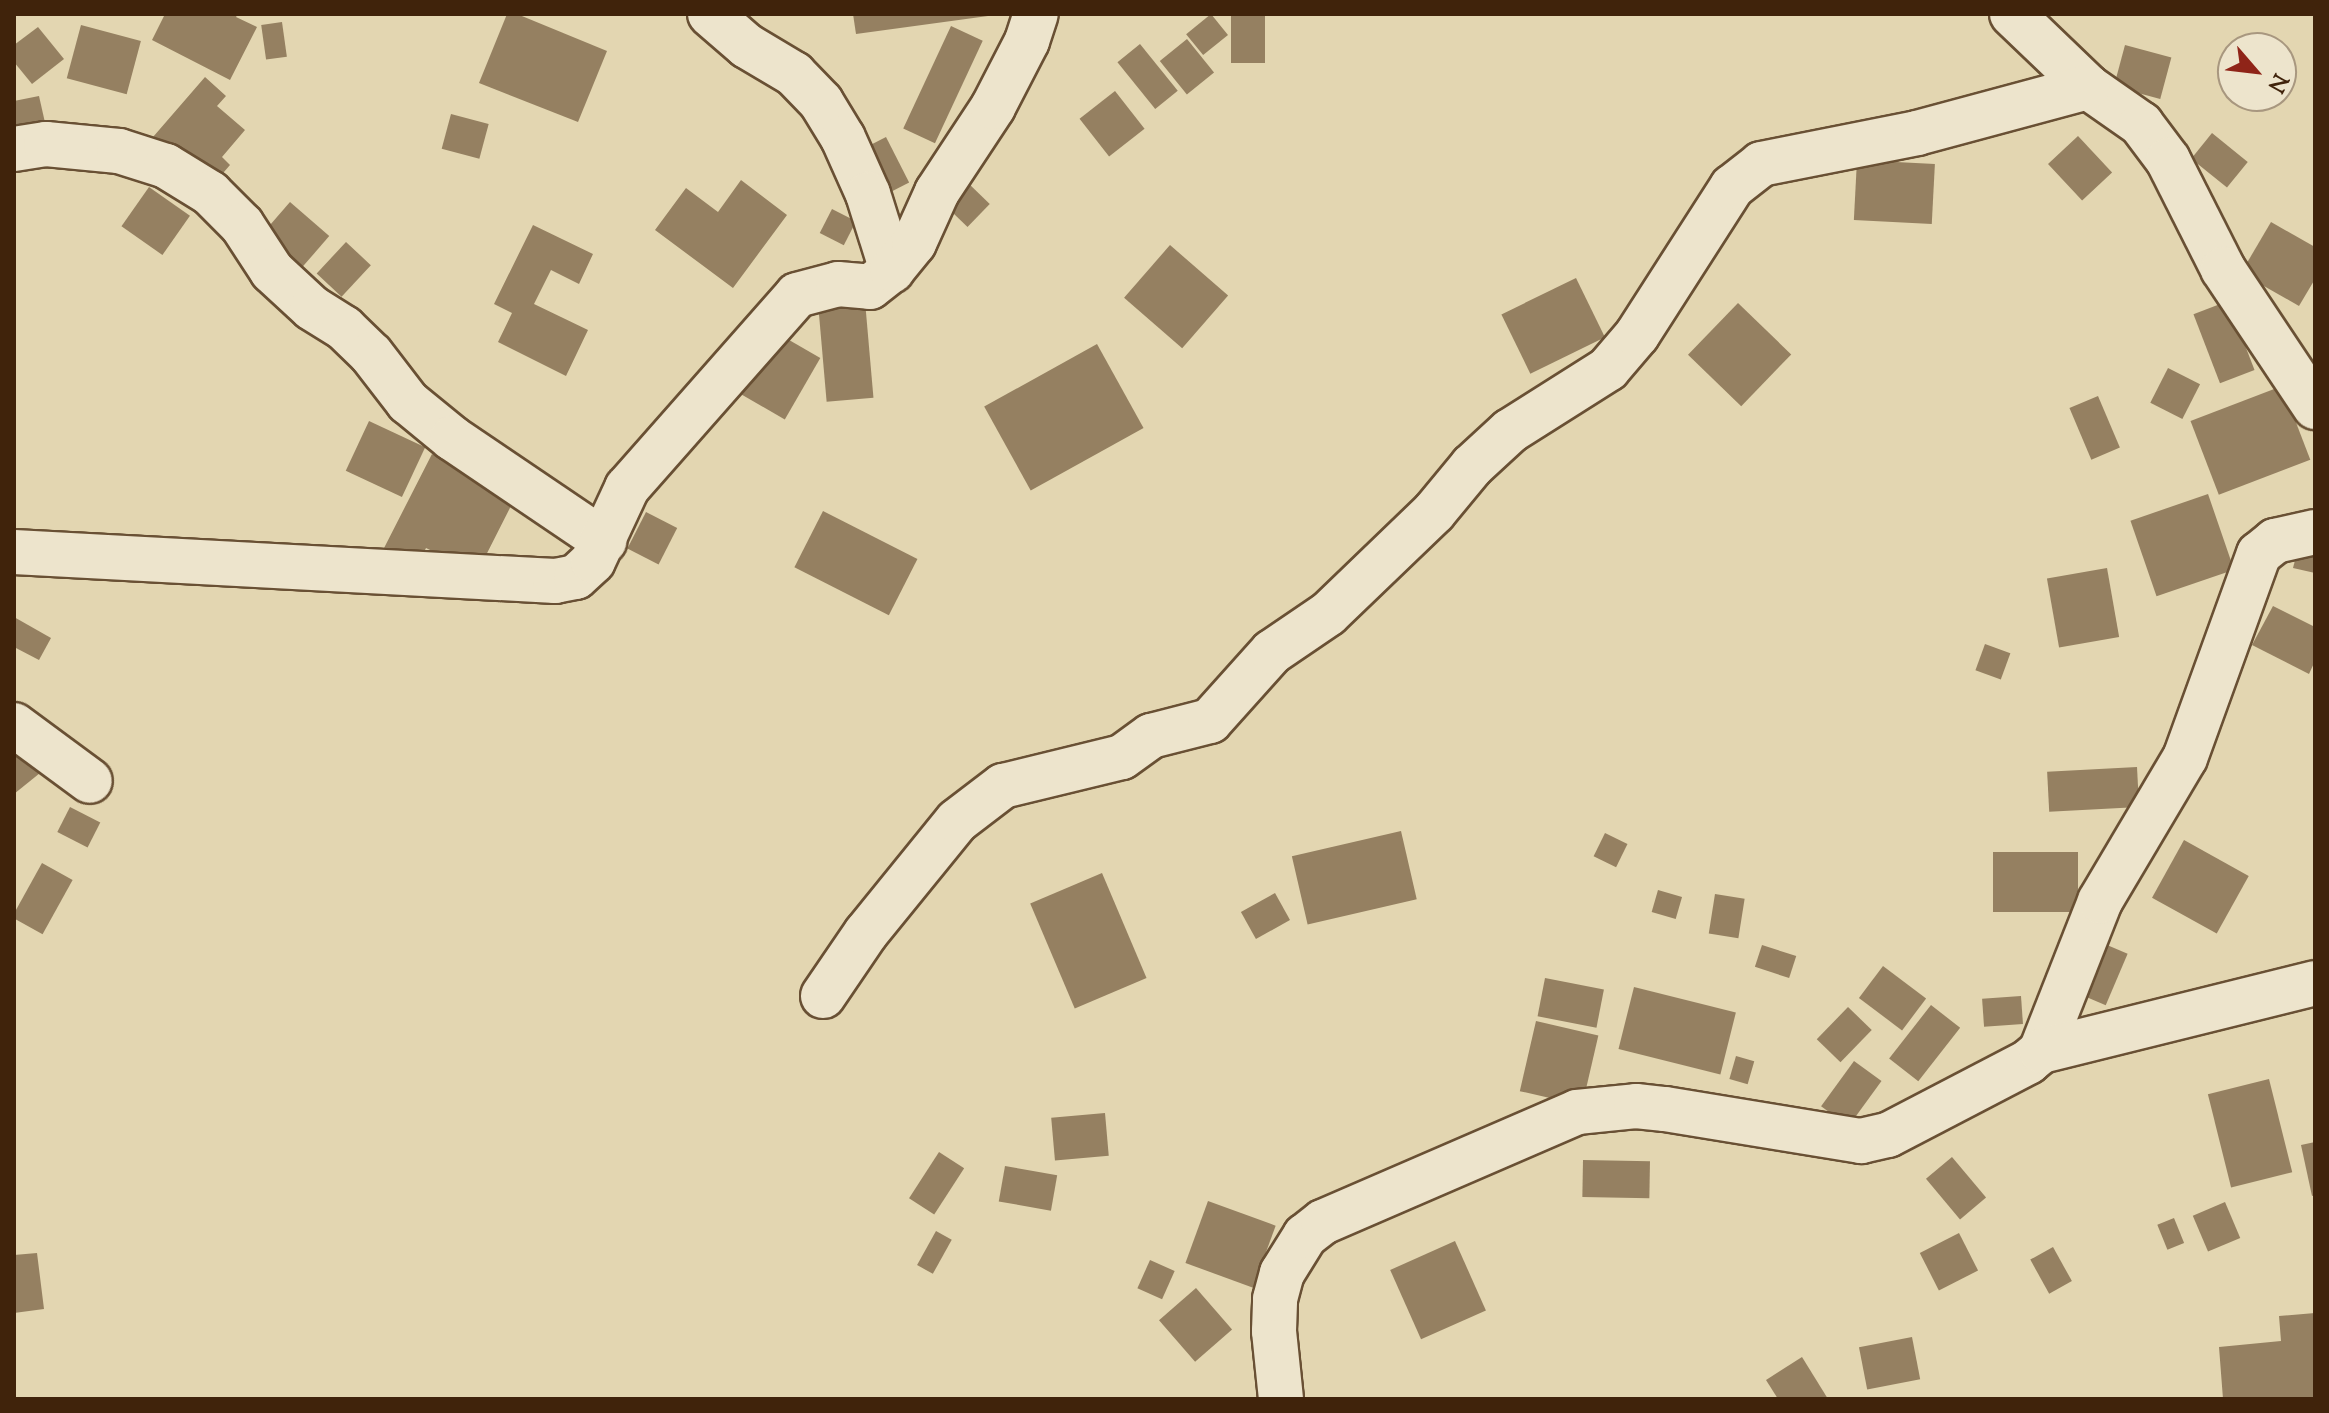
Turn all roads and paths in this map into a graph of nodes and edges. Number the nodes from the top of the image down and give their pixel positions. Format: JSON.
{"nodes":[{"id":1,"x":710,"y":14,"type":"edge"},
{"id":2,"x":1036,"y":14,"type":"edge"},
{"id":3,"x":2012,"y":14,"type":"edge"},
{"id":4,"x":2088,"y":87,"type":"junction"},
{"id":5,"x":14,"y":149,"type":"edge"},
{"id":6,"x":892,"y":270,"type":"junction"},
{"id":7,"x":2315,"y":407,"type":"edge"},
{"id":8,"x":2315,"y":532,"type":"edge"},
{"id":9,"x":604,"y":541,"type":"junction"},
{"id":10,"x":14,"y":552,"type":"edge"},
{"id":11,"x":14,"y":725,"type":"edge"},
{"id":12,"x":90,"y":781,"type":"dead end"},
{"id":13,"x":2315,"y":983,"type":"edge"},
{"id":14,"x":823,"y":996,"type":"dead end"},
{"id":15,"x":2041,"y":1051,"type":"junction"},
{"id":16,"x":1281,"y":1399,"type":"edge"}],
"edges":[{"from":1,"to":6,"type":"street"},
{"from":2,"to":6,"type":"street"},
{"from":3,"to":4,"type":"street"},
{"from":4,"to":7,"type":"street"},
{"from":4,"to":14,"type":"street"},
{"from":5,"to":9,"type":"street"},
{"from":6,"to":9,"type":"street"},
{"from":8,"to":15,"type":"street"},
{"from":9,"to":10,"type":"street"},
{"from":11,"to":12,"type":"street"},
{"from":13,"to":15,"type":"street"},
{"from":15,"to":16,"type":"street"}]}
